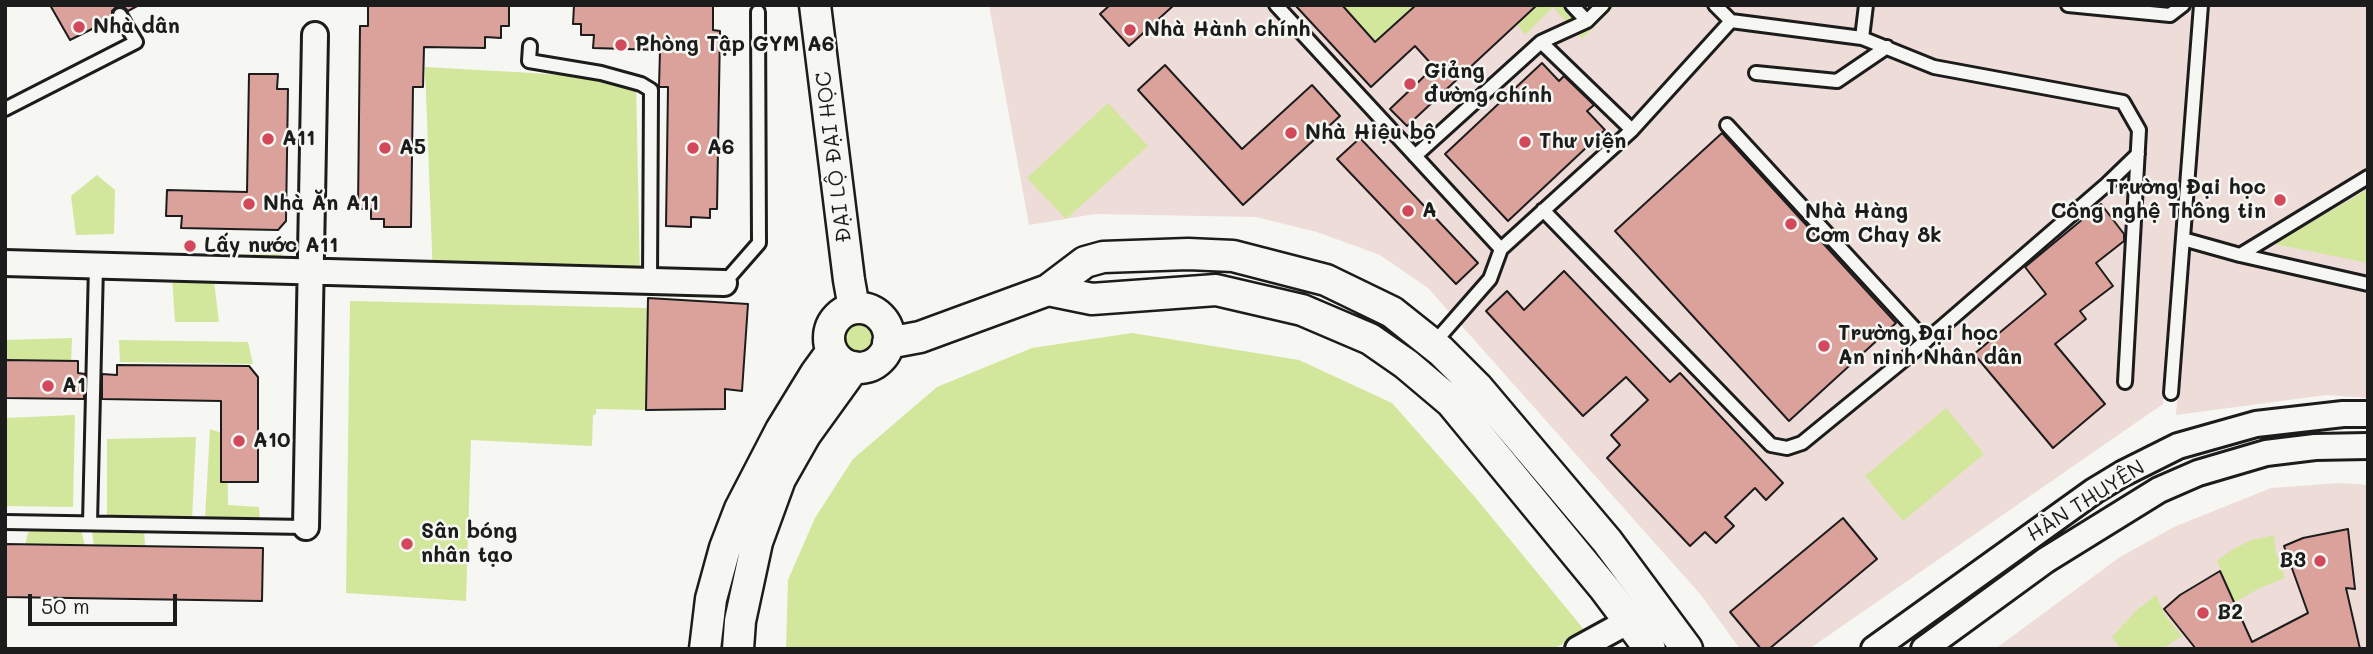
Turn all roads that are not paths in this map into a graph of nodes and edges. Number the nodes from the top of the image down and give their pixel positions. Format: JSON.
{"nodes":[{"id":1,"x":815,"y":5,"type":"edge"},
{"id":2,"x":1276,"y":5,"type":"edge"},
{"id":3,"x":1572,"y":5,"type":"edge"},
{"id":4,"x":1603,"y":5,"type":"edge"},
{"id":5,"x":1715,"y":5,"type":"edge"},
{"id":6,"x":1866,"y":5,"type":"edge"},
{"id":7,"x":2068,"y":5,"type":"edge"},
{"id":8,"x":2183,"y":5,"type":"edge"},
{"id":9,"x":2201,"y":5,"type":"edge"},
{"id":10,"x":758,"y":12,"type":"dead end"},
{"id":11,"x":120,"y":15,"type":"dead end"},
{"id":12,"x":1587,"y":21,"type":"junction"},
{"id":13,"x":1731,"y":21,"type":"junction"},
{"id":14,"x":315,"y":35,"type":"dead end"},
{"id":15,"x":1862,"y":38,"type":"junction"},
{"id":16,"x":1541,"y":42,"type":"junction"},
{"id":17,"x":530,"y":46,"type":"dead end"},
{"id":18,"x":1887,"y":47,"type":"junction"},
{"id":19,"x":1756,"y":73,"type":"dead end"},
{"id":20,"x":5,"y":109,"type":"edge"},
{"id":21,"x":1727,"y":125,"type":"dead end"},
{"id":22,"x":1632,"y":131,"type":"junction"},
{"id":23,"x":2138,"y":154,"type":"junction"},
{"id":24,"x":1415,"y":156,"type":"junction"},
{"id":25,"x":2368,"y":177,"type":"edge"},
{"id":26,"x":1543,"y":210,"type":"junction"},
{"id":27,"x":2183,"y":239,"type":"junction"},
{"id":28,"x":1501,"y":249,"type":"junction"},
{"id":29,"x":2240,"y":255,"type":"junction"},
{"id":30,"x":5,"y":263,"type":"edge"},
{"id":31,"x":96,"y":265,"type":"junction"},
{"id":32,"x":310,"y":272,"type":"junction"},
{"id":33,"x":650,"y":281,"type":"junction"},
{"id":34,"x":724,"y":283,"type":"joint"},
{"id":35,"x":2368,"y":284,"type":"edge"},
{"id":36,"x":1048,"y":290,"type":"junction"},
{"id":37,"x":854,"y":308,"type":"junction"},
{"id":38,"x":1926,"y":341,"type":"junction"},
{"id":39,"x":888,"y":343,"type":"junction"},
{"id":40,"x":1432,"y":345,"type":"junction"},
{"id":41,"x":844,"y":359,"type":"junction"},
{"id":42,"x":2125,"y":382,"type":"dead end"},
{"id":43,"x":2171,"y":393,"type":"dead end"},
{"id":44,"x":2368,"y":414,"type":"edge"},
{"id":45,"x":2368,"y":446,"type":"edge"},
{"id":46,"x":5,"y":522,"type":"edge"},
{"id":47,"x":90,"y":523,"type":"junction"},
{"id":48,"x":306,"y":527,"type":"joint"},
{"id":49,"x":1629,"y":621,"type":"junction"},
{"id":50,"x":705,"y":649,"type":"edge"},
{"id":51,"x":738,"y":649,"type":"edge"},
{"id":52,"x":1578,"y":649,"type":"edge"},
{"id":53,"x":1650,"y":649,"type":"edge"},
{"id":54,"x":1687,"y":649,"type":"edge"},
{"id":55,"x":1874,"y":649,"type":"edge"},
{"id":56,"x":1924,"y":649,"type":"edge"}],
"edges":[{"from":1,"to":37,"type":"street","name":"ĐẠI LỘ ĐẠI HỌC"},
{"from":2,"to":24,"type":"lane"},
{"from":3,"to":12,"type":"lane"},
{"from":4,"to":12,"type":"lane"},
{"from":5,"to":13,"type":"lane"},
{"from":6,"to":15,"type":"lane"},
{"from":7,"to":8,"type":"lane"},
{"from":9,"to":27,"type":"lane"},
{"from":10,"to":34,"type":"lane"},
{"from":11,"to":20,"type":"lane"},
{"from":12,"to":16,"type":"lane"},
{"from":13,"to":15,"type":"lane"},
{"from":13,"to":22,"type":"lane"},
{"from":14,"to":32,"type":"street"},
{"from":15,"to":18,"type":"lane"},
{"from":16,"to":22,"type":"lane"},
{"from":16,"to":24,"type":"lane"},
{"from":17,"to":33,"type":"lane"},
{"from":18,"to":19,"type":"lane"},
{"from":18,"to":23,"type":"lane"},
{"from":21,"to":38,"type":"lane"},
{"from":22,"to":26,"type":"lane"},
{"from":23,"to":38,"type":"lane"},
{"from":23,"to":42,"type":"lane"},
{"from":24,"to":28,"type":"lane"},
{"from":25,"to":29,"type":"lane"},
{"from":26,"to":28,"type":"lane"},
{"from":26,"to":38,"type":"lane"},
{"from":27,"to":29,"type":"lane"},
{"from":27,"to":43,"type":"lane"},
{"from":28,"to":40,"type":"lane"},
{"from":29,"to":35,"type":"lane"},
{"from":30,"to":31,"type":"street"},
{"from":31,"to":32,"type":"street"},
{"from":31,"to":47,"type":"lane"},
{"from":32,"to":33,"type":"street"},
{"from":32,"to":48,"type":"street"},
{"from":33,"to":34,"type":"street"},
{"from":36,"to":39,"type":"street"},
{"from":36,"to":40,"type":"street"},
{"from":36,"to":49,"type":"street"},
{"from":37,"to":39,"type":"street"},
{"from":37,"to":41,"type":"street"},
{"from":39,"to":41,"type":"street"},
{"from":40,"to":54,"type":"street"},
{"from":41,"to":50,"type":"street"},
{"from":41,"to":51,"type":"street"},
{"from":44,"to":55,"type":"street","name":"HÀN THUYÊN"},
{"from":45,"to":56,"type":"street","name":"HÀN THUYÊN"},
{"from":46,"to":47,"type":"lane"},
{"from":47,"to":48,"type":"lane"},
{"from":49,"to":52,"type":"street"},
{"from":49,"to":53,"type":"street"}]}
